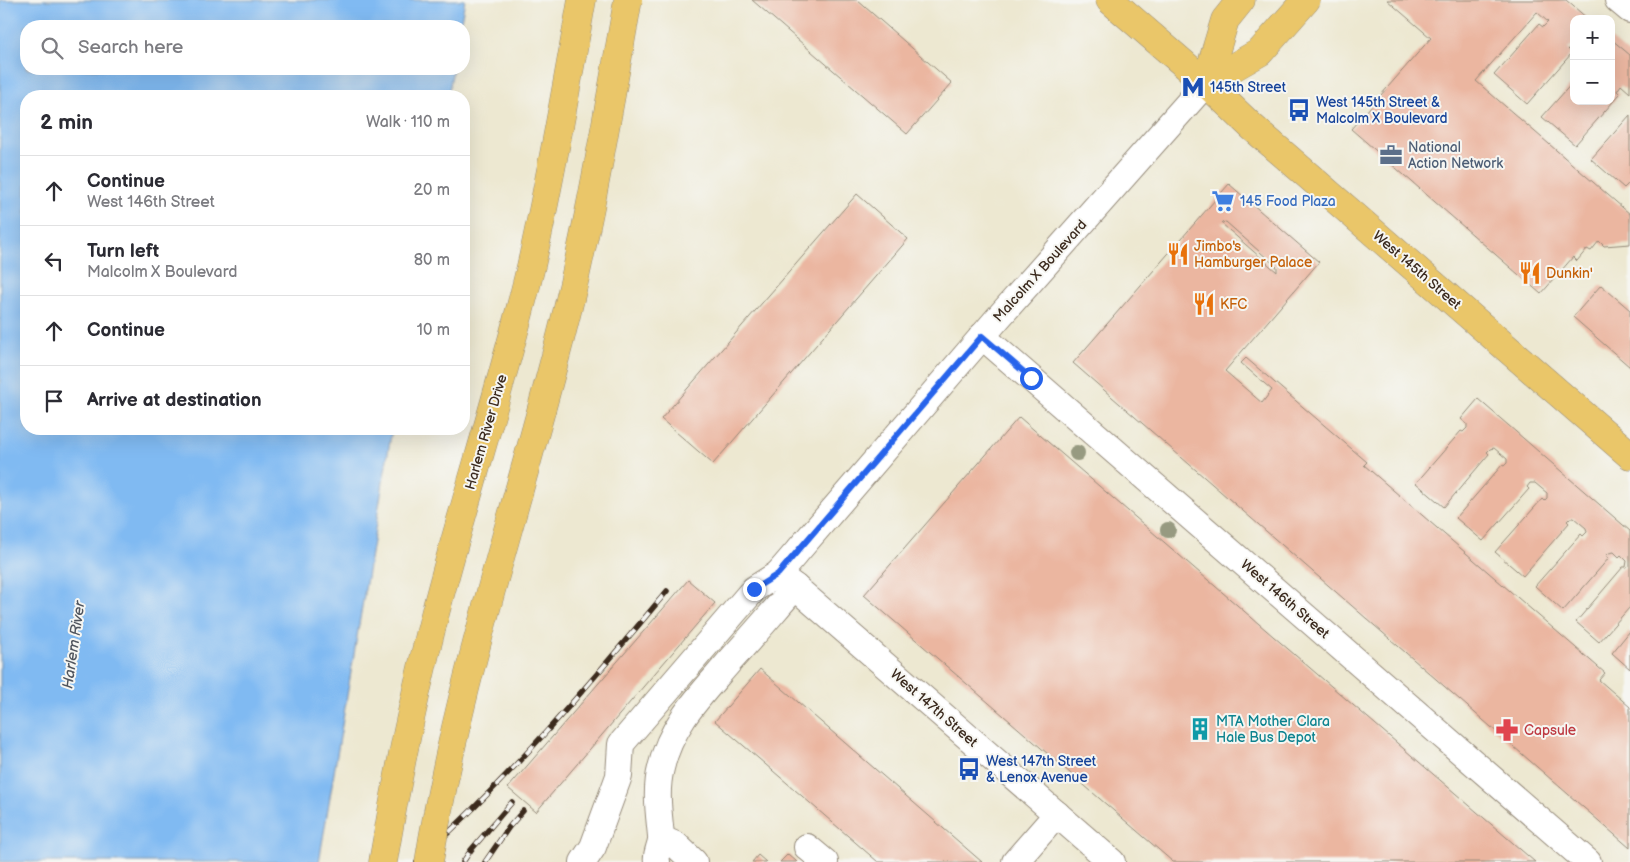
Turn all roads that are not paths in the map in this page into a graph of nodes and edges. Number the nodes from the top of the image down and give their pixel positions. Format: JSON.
{"nodes":[{"id":1,"x":582,"y":0,"type":"edge"},
{"id":2,"x":628,"y":0,"type":"edge"},
{"id":3,"x":1110,"y":0,"type":"edge"},
{"id":4,"x":1241,"y":0,"type":"edge"},
{"id":5,"x":1306,"y":0,"type":"edge"},
{"id":6,"x":1618,"y":0,"type":"edge"},
{"id":7,"x":1630,"y":10,"type":"edge"},
{"id":8,"x":1206,"y":83,"type":"junction"},
{"id":9,"x":982,"y":336,"type":"junction"},
{"id":10,"x":1630,"y":455,"type":"edge"},
{"id":11,"x":786,"y":580,"type":"junction"},
{"id":12,"x":1057,"y":814,"type":"junction"},
{"id":13,"x":659,"y":851,"type":"edge"},
{"id":14,"x":383,"y":862,"type":"edge"},
{"id":15,"x":429,"y":862,"type":"edge"},
{"id":16,"x":583,"y":862,"type":"edge"},
{"id":17,"x":694,"y":862,"type":"edge"},
{"id":18,"x":1015,"y":862,"type":"edge"},
{"id":19,"x":1112,"y":862,"type":"edge"},
{"id":20,"x":1588,"y":862,"type":"edge"}],
"edges":[{"from":1,"to":14,"type":"main road","name":"Harlem River Drive"},
{"from":2,"to":15,"type":"main road","bridge":true},
{"from":3,"to":8,"type":"main road","name":"West 145th Street"},
{"from":4,"to":8,"type":"main road","name":"Malcolm X Boulevard"},
{"from":5,"to":8,"type":"main road","name":"Malcolm X Boulevard"},
{"from":6,"to":7,"type":"street"},
{"from":8,"to":9,"type":"street","name":"Malcolm X Boulevard"},
{"from":8,"to":10,"type":"main road","name":"West 145th Street"},
{"from":9,"to":11,"type":"street","name":"Malcolm X Boulevard"},
{"from":9,"to":20,"type":"street","name":"West 146th Street"},
{"from":11,"to":12,"type":"street","name":"West 147th Street"},
{"from":11,"to":13,"type":"street","name":"Malcolm X Boulevard"},
{"from":11,"to":16,"type":"street"},
{"from":12,"to":18,"type":"street"},
{"from":12,"to":19,"type":"street","name":"West 147th Street"},
{"from":13,"to":17,"type":"street"}]}
